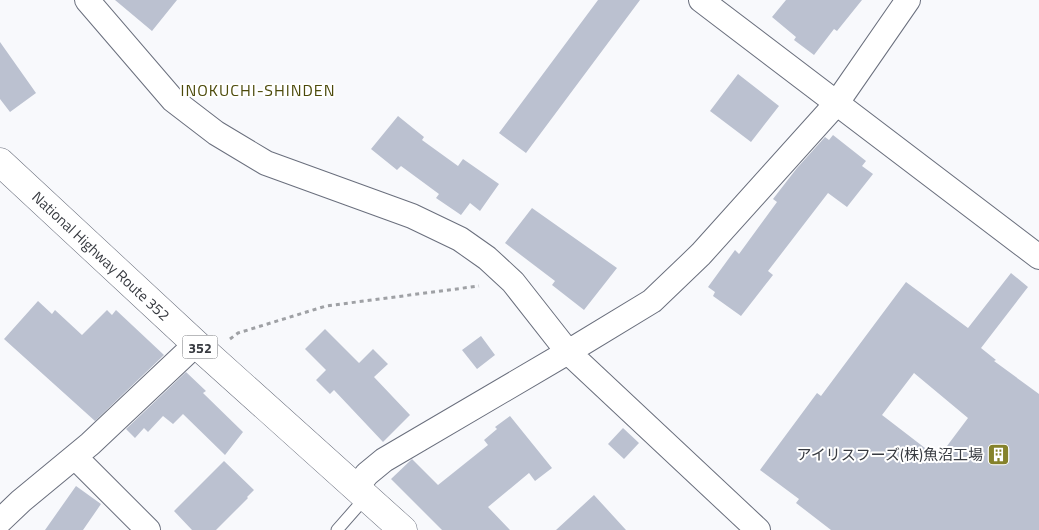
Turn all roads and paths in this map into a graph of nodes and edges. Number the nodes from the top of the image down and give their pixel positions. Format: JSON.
{"nodes":[{"id":1,"x":87,"y":0,"type":"edge"},
{"id":2,"x":701,"y":0,"type":"edge"},
{"id":3,"x":908,"y":0,"type":"edge"},
{"id":4,"x":836,"y":104,"type":"junction"},
{"id":5,"x":0,"y":162,"type":"edge"},
{"id":6,"x":1039,"y":257,"type":"edge"},
{"id":7,"x":513,"y":282,"type":"junction"},
{"id":8,"x":203,"y":350,"type":"junction"},
{"id":9,"x":568,"y":352,"type":"junction"},
{"id":10,"x":75,"y":457,"type":"junction"},
{"id":11,"x":361,"y":493,"type":"junction"},
{"id":12,"x":0,"y":521,"type":"edge"},
{"id":13,"x":148,"y":530,"type":"edge"},
{"id":14,"x":337,"y":530,"type":"edge"},
{"id":15,"x":403,"y":530,"type":"edge"},
{"id":16,"x":758,"y":530,"type":"edge"}],
"edges":[{"from":1,"to":7,"type":"street"},
{"from":2,"to":4,"type":"street"},
{"from":3,"to":4,"type":"street"},
{"from":4,"to":6,"type":"street"},
{"from":4,"to":9,"type":"street"},
{"from":5,"to":8,"type":"highway","name":"National Highway Route 352","number":"352"},
{"from":7,"to":8,"type":"path"},
{"from":7,"to":9,"type":"street"},
{"from":8,"to":10,"type":"street"},
{"from":8,"to":11,"type":"highway","name":"National Highway Route 352","number":"352"},
{"from":9,"to":11,"type":"street"},
{"from":9,"to":16,"type":"street"},
{"from":10,"to":12,"type":"street"},
{"from":10,"to":13,"type":"street"},
{"from":11,"to":14,"type":"lane"},
{"from":11,"to":15,"type":"highway","name":"National Highway Route 352","number":"352"}]}
